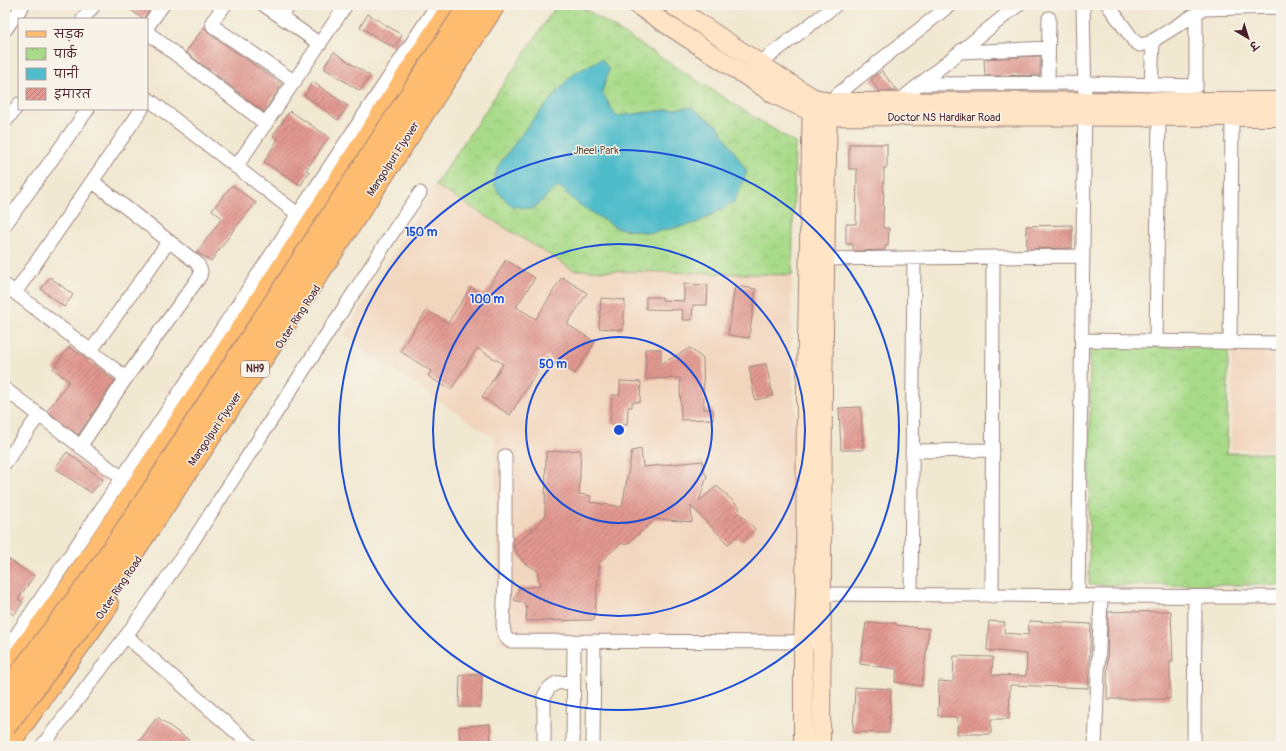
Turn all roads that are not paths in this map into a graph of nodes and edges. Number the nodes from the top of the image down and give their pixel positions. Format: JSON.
{"nodes":[{"id":1,"x":23,"y":5,"type":"edge"},
{"id":2,"x":94,"y":5,"type":"edge"},
{"id":3,"x":163,"y":5,"type":"edge"},
{"id":4,"x":224,"y":5,"type":"edge"},
{"id":5,"x":264,"y":5,"type":"edge"},
{"id":6,"x":289,"y":5,"type":"edge"},
{"id":7,"x":346,"y":5,"type":"edge"},
{"id":8,"x":470,"y":5,"type":"edge"},
{"id":9,"x":494,"y":5,"type":"edge"},
{"id":10,"x":503,"y":5,"type":"edge"},
{"id":11,"x":638,"y":5,"type":"edge"},
{"id":12,"x":672,"y":5,"type":"edge"},
{"id":13,"x":836,"y":5,"type":"edge"},
{"id":14,"x":950,"y":5,"type":"edge"},
{"id":15,"x":1018,"y":5,"type":"edge"},
{"id":16,"x":1083,"y":5,"type":"edge"},
{"id":17,"x":1108,"y":5,"type":"edge"},
{"id":18,"x":1281,"y":7,"type":"edge"},
{"id":19,"x":446,"y":8,"type":"edge"},
{"id":20,"x":1202,"y":9,"type":"edge"},
{"id":21,"x":281,"y":17,"type":"junction"},
{"id":22,"x":84,"y":18,"type":"edge"},
{"id":23,"x":1049,"y":18,"type":"dead end"},
{"id":24,"x":148,"y":26,"type":"edge"},
{"id":25,"x":5,"y":30,"type":"edge"},
{"id":26,"x":148,"y":33,"type":"edge"},
{"id":27,"x":485,"y":33,"type":"junction"},
{"id":28,"x":1153,"y":40,"type":"junction"},
{"id":29,"x":320,"y":44,"type":"junction"},
{"id":30,"x":1048,"y":48,"type":"junction"},
{"id":31,"x":960,"y":52,"type":"junction"},
{"id":32,"x":760,"y":63,"type":"junction"},
{"id":33,"x":295,"y":82,"type":"junction"},
{"id":34,"x":1085,"y":83,"type":"junction"},
{"id":35,"x":921,"y":84,"type":"junction"},
{"id":36,"x":1048,"y":84,"type":"junction"},
{"id":37,"x":1151,"y":85,"type":"junction"},
{"id":38,"x":1281,"y":100,"type":"edge"},
{"id":39,"x":899,"y":101,"type":"junction"},
{"id":40,"x":148,"y":103,"type":"edge"},
{"id":41,"x":18,"y":105,"type":"edge"},
{"id":42,"x":820,"y":107,"type":"junction"},
{"id":43,"x":1085,"y":109,"type":"junction"},
{"id":44,"x":87,"y":110,"type":"edge"},
{"id":45,"x":141,"y":110,"type":"edge"},
{"id":46,"x":1159,"y":117,"type":"junction"},
{"id":47,"x":1232,"y":117,"type":"junction"},
{"id":48,"x":1281,"y":117,"type":"edge"},
{"id":49,"x":5,"y":122,"type":"edge"},
{"id":50,"x":266,"y":124,"type":"junction"},
{"id":51,"x":236,"y":167,"type":"junction"},
{"id":52,"x":92,"y":181,"type":"junction"},
{"id":53,"x":420,"y":193,"type":"dead end"},
{"id":54,"x":305,"y":219,"type":"junction"},
{"id":55,"x":5,"y":225,"type":"edge"},
{"id":56,"x":169,"y":241,"type":"junction"},
{"id":57,"x":1083,"y":256,"type":"junction"},
{"id":58,"x":992,"y":257,"type":"junction"},
{"id":59,"x":914,"y":258,"type":"junction"},
{"id":60,"x":817,"y":259,"type":"junction"},
{"id":61,"x":10,"y":289,"type":"edge"},
{"id":62,"x":1082,"y":340,"type":"junction"},
{"id":63,"x":1156,"y":341,"type":"junction"},
{"id":64,"x":1230,"y":342,"type":"junction"},
{"id":65,"x":1281,"y":343,"type":"edge"},
{"id":66,"x":90,"y":352,"type":"junction"},
{"id":67,"x":126,"y":378,"type":"junction"},
{"id":68,"x":5,"y":390,"type":"edge"},
{"id":69,"x":39,"y":415,"type":"junction"},
{"id":70,"x":80,"y":447,"type":"junction"},
{"id":71,"x":992,"y":450,"type":"junction"},
{"id":72,"x":912,"y":451,"type":"junction"},
{"id":73,"x":505,"y":456,"type":"dead end"},
{"id":74,"x":5,"y":463,"type":"edge"},
{"id":75,"x":122,"y":478,"type":"junction"},
{"id":76,"x":814,"y":594,"type":"junction"},
{"id":77,"x":911,"y":595,"type":"junction"},
{"id":78,"x":992,"y":596,"type":"junction"},
{"id":79,"x":1078,"y":596,"type":"junction"},
{"id":80,"x":1101,"y":596,"type":"junction"},
{"id":81,"x":1195,"y":597,"type":"junction"},
{"id":82,"x":1281,"y":597,"type":"edge"},
{"id":83,"x":126,"y":636,"type":"junction"},
{"id":84,"x":574,"y":641,"type":"junction"},
{"id":85,"x":594,"y":641,"type":"junction"},
{"id":86,"x":822,"y":641,"type":"junction"},
{"id":87,"x":803,"y":642,"type":"junction"},
{"id":88,"x":5,"y":652,"type":"edge"},
{"id":89,"x":5,"y":674,"type":"edge"},
{"id":90,"x":574,"y":682,"type":"junction"},
{"id":91,"x":5,"y":694,"type":"edge"},
{"id":92,"x":5,"y":726,"type":"edge"},
{"id":93,"x":7,"y":746,"type":"edge"},
{"id":94,"x":42,"y":746,"type":"edge"},
{"id":95,"x":252,"y":746,"type":"edge"},
{"id":96,"x":544,"y":746,"type":"edge"},
{"id":97,"x":573,"y":746,"type":"edge"},
{"id":98,"x":593,"y":746,"type":"edge"},
{"id":99,"x":804,"y":746,"type":"edge"},
{"id":100,"x":821,"y":746,"type":"edge"},
{"id":101,"x":1095,"y":746,"type":"edge"},
{"id":102,"x":1194,"y":746,"type":"edge"}],
"edges":[{"from":1,"to":25,"type":"street"},
{"from":2,"to":22,"type":"street"},
{"from":3,"to":24,"type":"street"},
{"from":4,"to":33,"type":"street"},
{"from":5,"to":21,"type":"street"},
{"from":6,"to":21,"type":"street"},
{"from":7,"to":29,"type":"street"},
{"from":8,"to":91,"type":"highway","name":"Mangolpuri Flyover","number":"NH9","bridge":true},
{"from":9,"to":92,"type":"highway","name":"Mangolpuri Flyover","number":"NH9","bridge":true},
{"from":10,"to":27,"type":"main road","name":"Outer Ring Road"},
{"from":11,"to":42,"type":"street","name":"Doctor NS Hardikar Road"},
{"from":12,"to":32,"type":"street"},
{"from":13,"to":32,"type":"street"},
{"from":14,"to":42,"type":"street"},
{"from":15,"to":31,"type":"street"},
{"from":16,"to":34,"type":"street"},
{"from":17,"to":28,"type":"street"},
{"from":18,"to":20,"type":"street"},
{"from":19,"to":27,"type":"main road"},
{"from":19,"to":54,"type":"main road"},
{"from":20,"to":28,"type":"street"},
{"from":20,"to":37,"type":"street"},
{"from":21,"to":29,"type":"street"},
{"from":23,"to":30,"type":"street"},
{"from":26,"to":50,"type":"street"},
{"from":27,"to":93,"type":"main road","name":"Outer Ring Road"},
{"from":28,"to":37,"type":"street"},
{"from":29,"to":33,"type":"street"},
{"from":30,"to":31,"type":"street"},
{"from":30,"to":36,"type":"street"},
{"from":31,"to":35,"type":"street"},
{"from":32,"to":42,"type":"street"},
{"from":33,"to":50,"type":"street"},
{"from":34,"to":36,"type":"street"},
{"from":34,"to":37,"type":"street"},
{"from":34,"to":43,"type":"street"},
{"from":35,"to":36,"type":"street"},
{"from":35,"to":39,"type":"street"},
{"from":38,"to":43,"type":"street","name":"Doctor NS Hardikar Road"},
{"from":39,"to":42,"type":"street","name":"Doctor NS Hardikar Road"},
{"from":39,"to":43,"type":"street","name":"Doctor NS Hardikar Road"},
{"from":40,"to":51,"type":"street"},
{"from":41,"to":49,"type":"street"},
{"from":42,"to":43,"type":"street","name":"Doctor NS Hardikar Road"},
{"from":42,"to":60,"type":"street"},
{"from":43,"to":46,"type":"street","name":"Doctor NS Hardikar Road"},
{"from":43,"to":57,"type":"street"},
{"from":44,"to":55,"type":"street"},
{"from":45,"to":52,"type":"street"},
{"from":46,"to":47,"type":"street","name":"Doctor NS Hardikar Road"},
{"from":46,"to":63,"type":"street"},
{"from":47,"to":48,"type":"street","name":"Doctor NS Hardikar Road"},
{"from":47,"to":64,"type":"street"},
{"from":50,"to":51,"type":"street"},
{"from":51,"to":54,"type":"street"},
{"from":52,"to":56,"type":"street"},
{"from":52,"to":61,"type":"street"},
{"from":53,"to":83,"type":"street"},
{"from":54,"to":75,"type":"street"},
{"from":54,"to":89,"type":"main road"},
{"from":56,"to":66,"type":"street"},
{"from":56,"to":67,"type":"street"},
{"from":57,"to":58,"type":"street"},
{"from":57,"to":62,"type":"street"},
{"from":58,"to":59,"type":"street"},
{"from":58,"to":71,"type":"street"},
{"from":59,"to":60,"type":"street"},
{"from":59,"to":72,"type":"street"},
{"from":60,"to":76,"type":"street"},
{"from":61,"to":66,"type":"street"},
{"from":62,"to":63,"type":"street"},
{"from":62,"to":79,"type":"street"},
{"from":63,"to":64,"type":"street"},
{"from":64,"to":65,"type":"street"},
{"from":66,"to":67,"type":"street"},
{"from":67,"to":70,"type":"street"},
{"from":68,"to":69,"type":"street"},
{"from":69,"to":70,"type":"street"},
{"from":69,"to":74,"type":"street"},
{"from":70,"to":75,"type":"street"},
{"from":71,"to":72,"type":"street"},
{"from":71,"to":78,"type":"street"},
{"from":72,"to":77,"type":"street"},
{"from":73,"to":84,"type":"street"},
{"from":75,"to":88,"type":"street"},
{"from":76,"to":77,"type":"street"},
{"from":76,"to":86,"type":"street"},
{"from":76,"to":87,"type":"street"},
{"from":77,"to":78,"type":"street"},
{"from":78,"to":79,"type":"street"},
{"from":79,"to":80,"type":"street"},
{"from":80,"to":81,"type":"street"},
{"from":80,"to":101,"type":"street"},
{"from":81,"to":82,"type":"street"},
{"from":81,"to":102,"type":"street"},
{"from":83,"to":94,"type":"street"},
{"from":83,"to":95,"type":"street"},
{"from":84,"to":85,"type":"street"},
{"from":84,"to":90,"type":"street"},
{"from":85,"to":87,"type":"street"},
{"from":85,"to":98,"type":"street"},
{"from":86,"to":87,"type":"street"},
{"from":86,"to":100,"type":"street"},
{"from":87,"to":99,"type":"street"},
{"from":90,"to":96,"type":"street"},
{"from":90,"to":97,"type":"street"}]}
